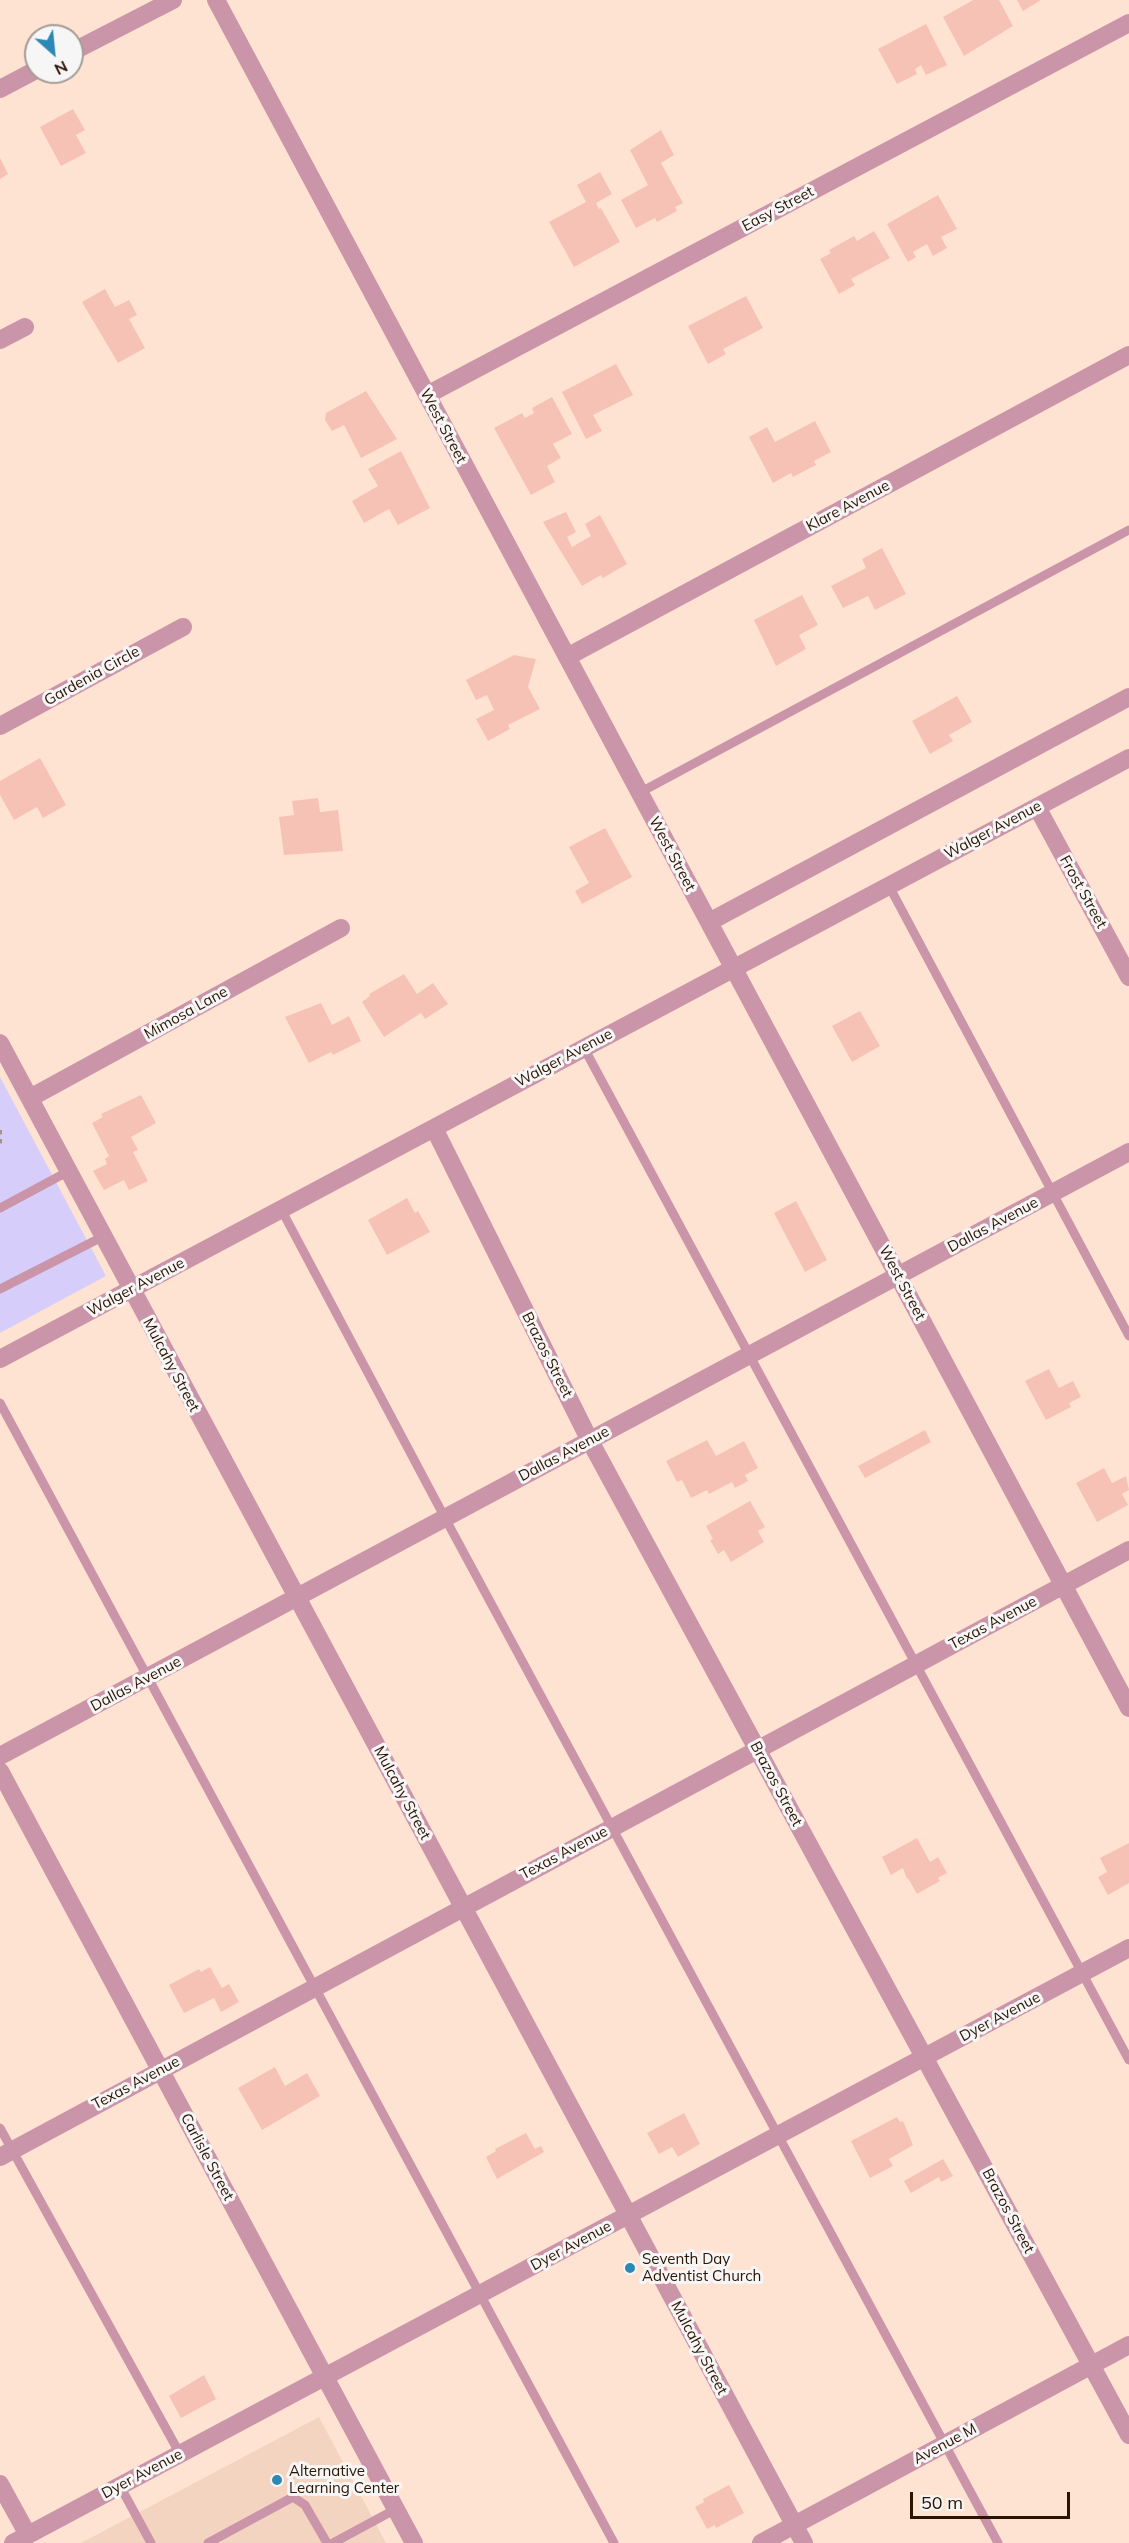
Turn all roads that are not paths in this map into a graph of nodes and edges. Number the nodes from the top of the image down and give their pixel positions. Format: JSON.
{"nodes":[{"id":1,"x":173,"y":0,"type":"edge"},
{"id":2,"x":216,"y":0,"type":"edge"},
{"id":3,"x":1129,"y":22,"type":"edge"},
{"id":4,"x":84,"y":46,"type":"edge"},
{"id":5,"x":24,"y":76,"type":"edge"},
{"id":6,"x":0,"y":89,"type":"edge"},
{"id":7,"x":25,"y":327,"type":"dead end"},
{"id":8,"x":0,"y":340,"type":"edge"},
{"id":9,"x":1129,"y":355,"type":"edge"},
{"id":10,"x":427,"y":395,"type":"junction"},
{"id":11,"x":1129,"y":530,"type":"edge"},
{"id":12,"x":183,"y":627,"type":"dead end"},
{"id":13,"x":567,"y":657,"type":"junction"},
{"id":14,"x":1129,"y":697,"type":"edge"},
{"id":15,"x":0,"y":726,"type":"edge"},
{"id":16,"x":1129,"y":758,"type":"edge"},
{"id":17,"x":639,"y":793,"type":"junction"},
{"id":18,"x":1036,"y":807,"type":"junction"},
{"id":19,"x":889,"y":886,"type":"junction"},
{"id":20,"x":709,"y":922,"type":"junction"},
{"id":21,"x":341,"y":928,"type":"dead end"},
{"id":22,"x":733,"y":969,"type":"junction"},
{"id":23,"x":1129,"y":977,"type":"edge"},
{"id":24,"x":0,"y":1042,"type":"edge"},
{"id":25,"x":584,"y":1048,"type":"junction"},
{"id":26,"x":30,"y":1098,"type":"junction"},
{"id":27,"x":434,"y":1128,"type":"junction"},
{"id":28,"x":1129,"y":1152,"type":"edge"},
{"id":29,"x":69,"y":1171,"type":"junction"},
{"id":30,"x":1053,"y":1193,"type":"junction"},
{"id":31,"x":0,"y":1208,"type":"edge"},
{"id":32,"x":281,"y":1209,"type":"junction"},
{"id":33,"x":104,"y":1236,"type":"junction"},
{"id":34,"x":898,"y":1276,"type":"junction"},
{"id":35,"x":0,"y":1289,"type":"edge"},
{"id":36,"x":131,"y":1290,"type":"junction"},
{"id":37,"x":1129,"y":1336,"type":"edge"},
{"id":38,"x":750,"y":1355,"type":"junction"},
{"id":39,"x":0,"y":1359,"type":"edge"},
{"id":40,"x":0,"y":1403,"type":"edge"},
{"id":41,"x":590,"y":1440,"type":"junction"},
{"id":42,"x":445,"y":1518,"type":"junction"},
{"id":43,"x":1129,"y":1550,"type":"edge"},
{"id":44,"x":1063,"y":1585,"type":"junction"},
{"id":45,"x":297,"y":1597,"type":"junction"},
{"id":46,"x":916,"y":1664,"type":"junction"},
{"id":47,"x":148,"y":1677,"type":"junction"},
{"id":48,"x":1129,"y":1708,"type":"edge"},
{"id":49,"x":758,"y":1750,"type":"junction"},
{"id":50,"x":0,"y":1756,"type":"edge"},
{"id":51,"x":0,"y":1771,"type":"edge"},
{"id":52,"x":612,"y":1828,"type":"junction"},
{"id":53,"x":464,"y":1908,"type":"junction"},
{"id":54,"x":1129,"y":1948,"type":"edge"},
{"id":55,"x":1082,"y":1973,"type":"junction"},
{"id":56,"x":315,"y":1987,"type":"junction"},
{"id":57,"x":924,"y":2057,"type":"junction"},
{"id":58,"x":1129,"y":2060,"type":"edge"},
{"id":59,"x":160,"y":2070,"type":"junction"},
{"id":60,"x":0,"y":2128,"type":"edge"},
{"id":61,"x":778,"y":2135,"type":"junction"},
{"id":62,"x":6,"y":2154,"type":"edge"},
{"id":63,"x":628,"y":2215,"type":"junction"},
{"id":64,"x":480,"y":2294,"type":"junction"},
{"id":65,"x":1129,"y":2345,"type":"edge"},
{"id":66,"x":1091,"y":2365,"type":"junction"},
{"id":67,"x":325,"y":2377,"type":"junction"},
{"id":68,"x":1129,"y":2435,"type":"edge"},
{"id":69,"x":945,"y":2444,"type":"junction"},
{"id":70,"x":180,"y":2454,"type":"junction"},
{"id":71,"x":0,"y":2484,"type":"edge"},
{"id":72,"x":120,"y":2486,"type":"junction"},
{"id":73,"x":396,"y":2509,"type":"junction"},
{"id":74,"x":794,"y":2525,"type":"junction"},
{"id":75,"x":20,"y":2539,"type":"edge"},
{"id":76,"x":152,"y":2543,"type":"edge"},
{"id":77,"x":208,"y":2543,"type":"edge"},
{"id":78,"x":327,"y":2543,"type":"edge"},
{"id":79,"x":333,"y":2543,"type":"edge"},
{"id":80,"x":414,"y":2543,"type":"edge"},
{"id":81,"x":614,"y":2543,"type":"edge"},
{"id":82,"x":761,"y":2543,"type":"edge"},
{"id":83,"x":804,"y":2543,"type":"edge"},
{"id":84,"x":998,"y":2543,"type":"edge"}],
"edges":[{"from":1,"to":4,"type":"street"},
{"from":2,"to":10,"type":"street","name":"West Street"},
{"from":3,"to":10,"type":"street","name":"Easy Street"},
{"from":5,"to":6,"type":"street"},
{"from":7,"to":8,"type":"street"},
{"from":9,"to":13,"type":"street","name":"Klare Avenue"},
{"from":10,"to":13,"type":"street","name":"West Street"},
{"from":11,"to":17,"type":"lane"},
{"from":12,"to":15,"type":"street","name":"Gardenia Circle"},
{"from":13,"to":17,"type":"street","name":"West Street"},
{"from":14,"to":20,"type":"street"},
{"from":16,"to":18,"type":"street","name":"Walger Avenue"},
{"from":17,"to":20,"type":"street","name":"West Street"},
{"from":18,"to":19,"type":"street","name":"Walger Avenue"},
{"from":18,"to":23,"type":"street","name":"Frost Street"},
{"from":19,"to":22,"type":"street","name":"Walger Avenue"},
{"from":19,"to":30,"type":"lane"},
{"from":20,"to":22,"type":"street","name":"West Street"},
{"from":21,"to":26,"type":"street","name":"Mimosa Lane"},
{"from":22,"to":25,"type":"street","name":"Walger Avenue"},
{"from":22,"to":34,"type":"street","name":"West Street"},
{"from":24,"to":26,"type":"street","name":"Mulcahy Street"},
{"from":25,"to":27,"type":"street","name":"Walger Avenue"},
{"from":25,"to":38,"type":"lane"},
{"from":26,"to":29,"type":"street","name":"Mulcahy Street"},
{"from":27,"to":32,"type":"street","name":"Walger Avenue"},
{"from":27,"to":41,"type":"street","name":"Brazos Street"},
{"from":28,"to":30,"type":"street","name":"Dallas Avenue"},
{"from":29,"to":31,"type":"lane"},
{"from":29,"to":33,"type":"street","name":"Mulcahy Street"},
{"from":30,"to":34,"type":"street","name":"Dallas Avenue"},
{"from":30,"to":37,"type":"lane"},
{"from":32,"to":36,"type":"street","name":"Walger Avenue"},
{"from":32,"to":42,"type":"lane"},
{"from":33,"to":35,"type":"lane"},
{"from":33,"to":36,"type":"street","name":"Mulcahy Street"},
{"from":34,"to":38,"type":"street","name":"Dallas Avenue"},
{"from":34,"to":44,"type":"street","name":"West Street"},
{"from":36,"to":39,"type":"street","name":"Walger Avenue"},
{"from":36,"to":45,"type":"street","name":"Mulcahy Street"},
{"from":38,"to":41,"type":"street","name":"Dallas Avenue"},
{"from":38,"to":46,"type":"lane"},
{"from":40,"to":47,"type":"lane"},
{"from":41,"to":42,"type":"street","name":"Dallas Avenue"},
{"from":41,"to":49,"type":"street","name":"Brazos Street"},
{"from":42,"to":45,"type":"street","name":"Dallas Avenue"},
{"from":42,"to":52,"type":"lane"},
{"from":43,"to":44,"type":"street","name":"Texas Avenue"},
{"from":44,"to":46,"type":"street","name":"Texas Avenue"},
{"from":44,"to":48,"type":"street","name":"West Street"},
{"from":45,"to":47,"type":"street","name":"Dallas Avenue"},
{"from":45,"to":53,"type":"street","name":"Mulcahy Street"},
{"from":46,"to":49,"type":"street","name":"Texas Avenue"},
{"from":46,"to":55,"type":"lane"},
{"from":47,"to":50,"type":"street","name":"Dallas Avenue"},
{"from":47,"to":56,"type":"lane"},
{"from":49,"to":52,"type":"street","name":"Texas Avenue"},
{"from":49,"to":57,"type":"street","name":"Brazos Street"},
{"from":51,"to":59,"type":"street","name":"Carlisle Street"},
{"from":52,"to":53,"type":"street","name":"Texas Avenue"},
{"from":52,"to":61,"type":"lane"},
{"from":53,"to":56,"type":"street","name":"Texas Avenue"},
{"from":53,"to":63,"type":"street","name":"Mulcahy Street"},
{"from":54,"to":55,"type":"street","name":"Dyer Avenue"},
{"from":55,"to":57,"type":"street","name":"Dyer Avenue"},
{"from":55,"to":58,"type":"lane"},
{"from":56,"to":59,"type":"street","name":"Texas Avenue"},
{"from":56,"to":64,"type":"lane"},
{"from":57,"to":61,"type":"street","name":"Dyer Avenue"},
{"from":57,"to":66,"type":"street","name":"Brazos Street"},
{"from":59,"to":62,"type":"street","name":"Texas Avenue"},
{"from":59,"to":67,"type":"street","name":"Carlisle Street"},
{"from":60,"to":62,"type":"lane"},
{"from":61,"to":63,"type":"street","name":"Dyer Avenue"},
{"from":61,"to":69,"type":"lane"},
{"from":62,"to":70,"type":"lane"},
{"from":63,"to":64,"type":"street","name":"Dyer Avenue"},
{"from":63,"to":74,"type":"street","name":"Mulcahy Street"},
{"from":64,"to":67,"type":"street","name":"Dyer Avenue"},
{"from":64,"to":81,"type":"lane"},
{"from":65,"to":66,"type":"street","name":"Avenue M"},
{"from":66,"to":68,"type":"street","name":"Brazos Street"},
{"from":66,"to":69,"type":"street","name":"Avenue M"},
{"from":67,"to":70,"type":"street","name":"Dyer Avenue"},
{"from":67,"to":73,"type":"street","name":"Carlisle Street"},
{"from":69,"to":74,"type":"street","name":"Avenue M"},
{"from":69,"to":84,"type":"lane"},
{"from":70,"to":72,"type":"street","name":"Dyer Avenue"},
{"from":71,"to":75,"type":"street"},
{"from":72,"to":75,"type":"street","name":"Dyer Avenue"},
{"from":72,"to":76,"type":"lane"},
{"from":73,"to":79,"type":"lane"},
{"from":73,"to":80,"type":"street","name":"Carlisle Street"},
{"from":74,"to":82,"type":"street","name":"Avenue M"},
{"from":74,"to":83,"type":"street","name":"Mulcahy Street"},
{"from":77,"to":78,"type":"lane"}]}
